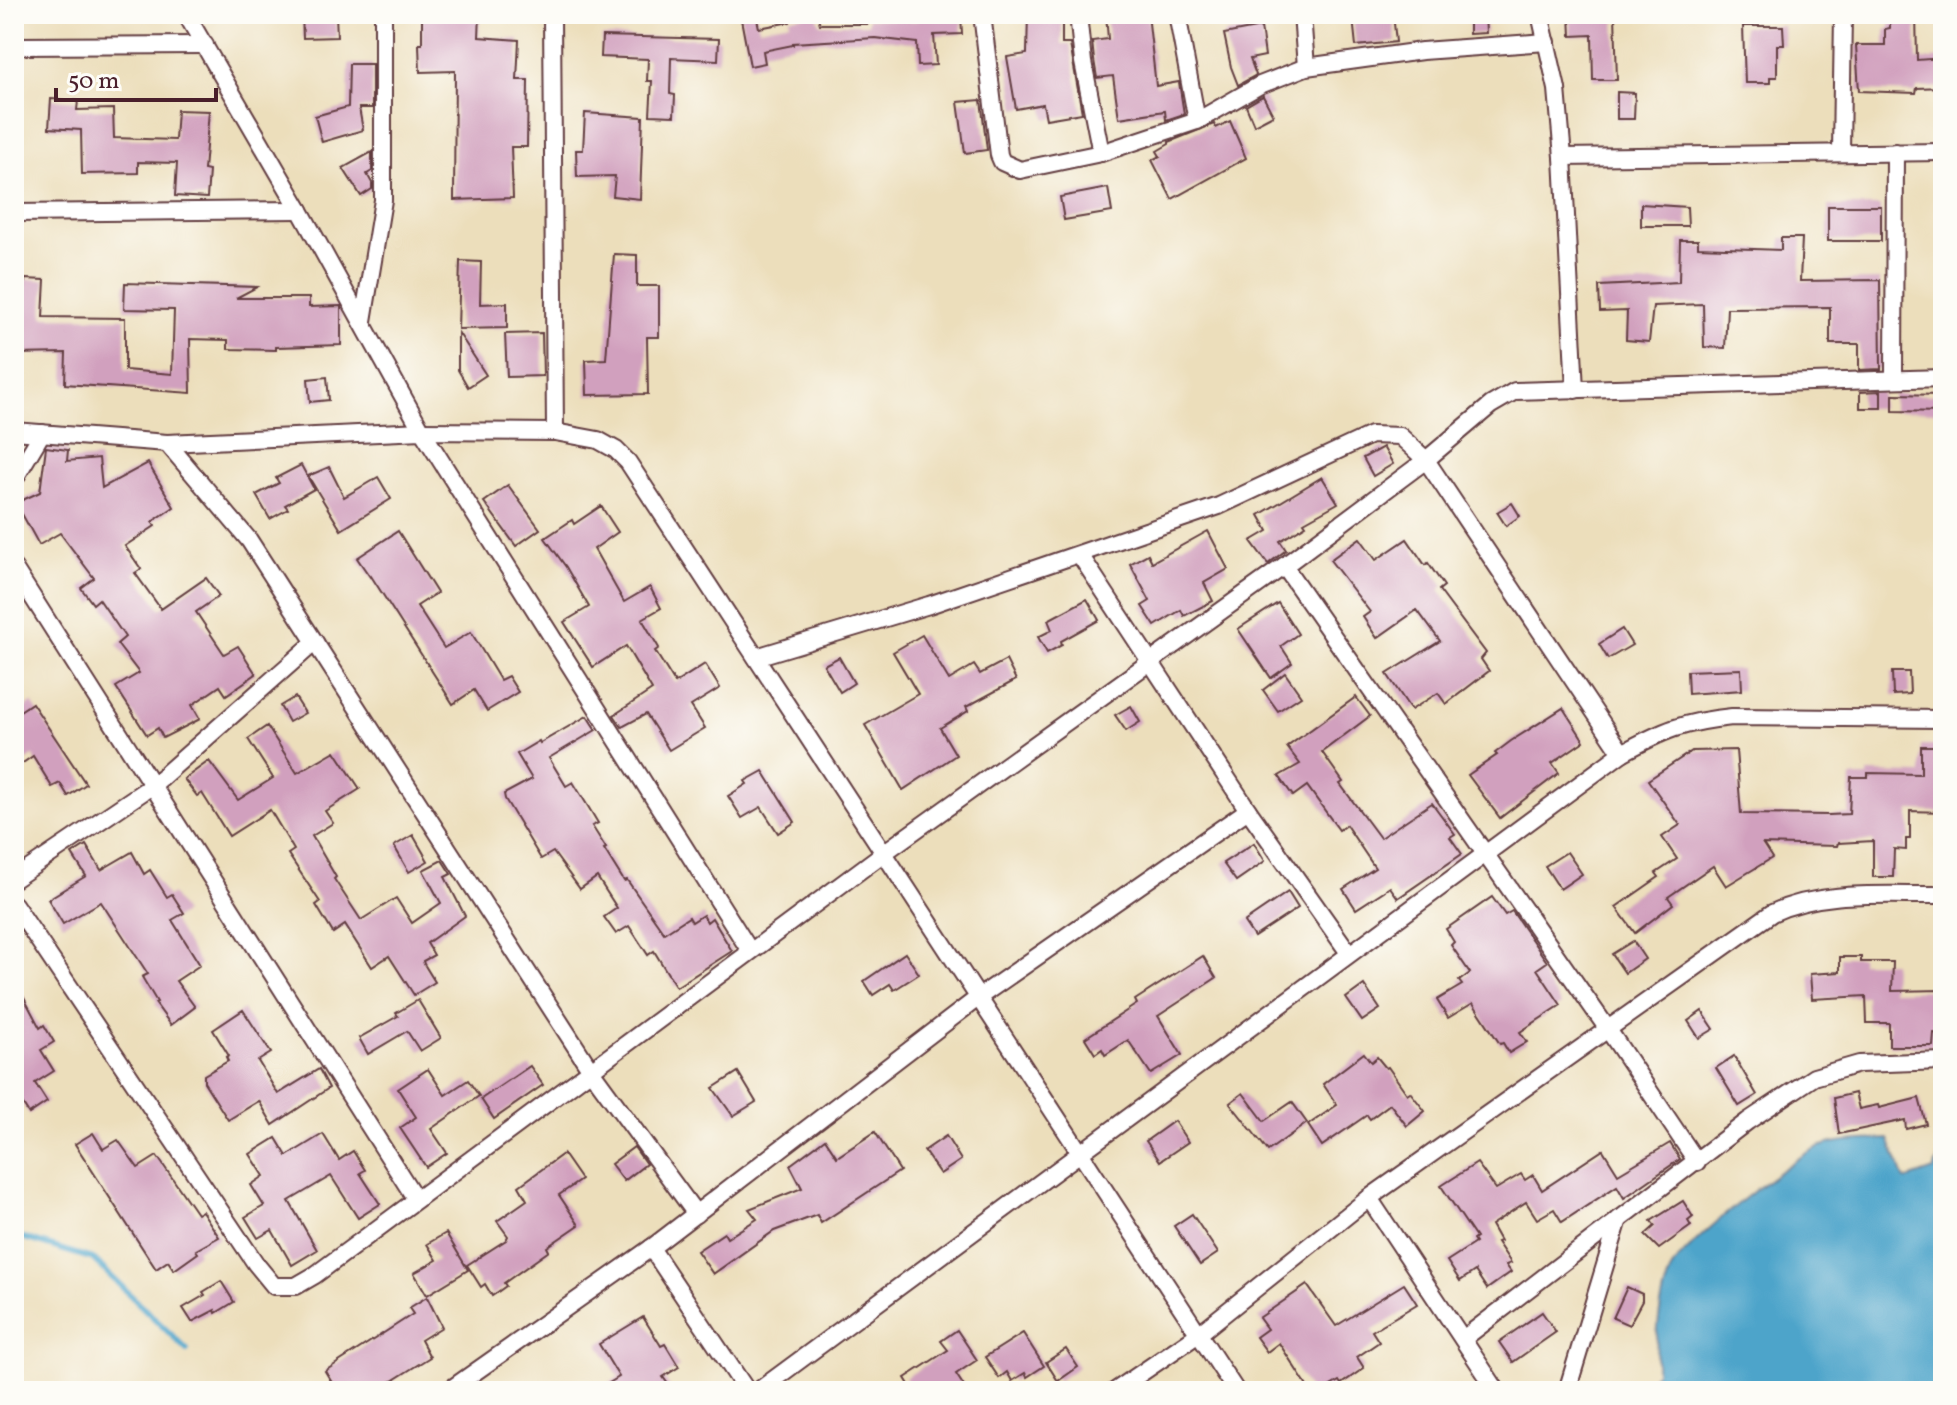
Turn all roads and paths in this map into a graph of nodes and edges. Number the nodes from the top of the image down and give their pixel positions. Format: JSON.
{"nodes":[{"id":1,"x":186,"y":14,"type":"edge"},
{"id":2,"x":383,"y":14,"type":"edge"},
{"id":3,"x":552,"y":14,"type":"edge"},
{"id":4,"x":982,"y":14,"type":"edge"},
{"id":5,"x":1078,"y":14,"type":"edge"},
{"id":6,"x":1177,"y":14,"type":"edge"},
{"id":7,"x":1302,"y":14,"type":"edge"},
{"id":8,"x":1540,"y":14,"type":"edge"},
{"id":9,"x":1843,"y":14,"type":"edge"},
{"id":10,"x":1547,"y":42,"type":"junction"},
{"id":11,"x":205,"y":45,"type":"junction"},
{"id":12,"x":14,"y":46,"type":"edge"},
{"id":13,"x":1306,"y":67,"type":"junction"},
{"id":14,"x":1197,"y":121,"type":"junction"},
{"id":15,"x":1841,"y":152,"type":"junction"},
{"id":16,"x":1895,"y":152,"type":"junction"},
{"id":17,"x":1943,"y":152,"type":"edge"},
{"id":18,"x":1101,"y":153,"type":"junction"},
{"id":19,"x":1563,"y":157,"type":"junction"},
{"id":20,"x":300,"y":210,"type":"junction"},
{"id":21,"x":14,"y":213,"type":"edge"},
{"id":22,"x":363,"y":321,"type":"junction"},
{"id":23,"x":1894,"y":377,"type":"junction"},
{"id":24,"x":1943,"y":378,"type":"edge"},
{"id":25,"x":1575,"y":390,"type":"junction"},
{"id":26,"x":14,"y":431,"type":"edge"},
{"id":27,"x":422,"y":431,"type":"junction"},
{"id":28,"x":555,"y":432,"type":"junction"},
{"id":29,"x":42,"y":433,"type":"junction"},
{"id":30,"x":167,"y":443,"type":"junction"},
{"id":31,"x":1426,"y":460,"type":"junction"},
{"id":32,"x":14,"y":480,"type":"edge"},
{"id":33,"x":1080,"y":555,"type":"junction"},
{"id":34,"x":1284,"y":566,"type":"junction"},
{"id":35,"x":14,"y":568,"type":"edge"},
{"id":36,"x":315,"y":642,"type":"junction"},
{"id":37,"x":756,"y":657,"type":"junction"},
{"id":38,"x":1150,"y":661,"type":"junction"},
{"id":39,"x":1943,"y":719,"type":"edge"},
{"id":40,"x":1622,"y":753,"type":"junction"},
{"id":41,"x":153,"y":785,"type":"junction"},
{"id":42,"x":1248,"y":810,"type":"junction"},
{"id":43,"x":885,"y":852,"type":"junction"},
{"id":44,"x":1485,"y":854,"type":"junction"},
{"id":45,"x":14,"y":879,"type":"edge"},
{"id":46,"x":1943,"y":895,"type":"edge"},
{"id":47,"x":14,"y":904,"type":"edge"},
{"id":48,"x":750,"y":951,"type":"junction"},
{"id":49,"x":1349,"y":953,"type":"junction"},
{"id":50,"x":979,"y":997,"type":"junction"},
{"id":51,"x":1607,"y":1028,"type":"junction"},
{"id":52,"x":1943,"y":1061,"type":"edge"},
{"id":53,"x":592,"y":1072,"type":"junction"},
{"id":54,"x":1078,"y":1153,"type":"junction"},
{"id":55,"x":1697,"y":1162,"type":"junction"},
{"id":56,"x":415,"y":1198,"type":"junction"},
{"id":57,"x":1369,"y":1198,"type":"junction"},
{"id":58,"x":696,"y":1214,"type":"junction"},
{"id":59,"x":1619,"y":1219,"type":"junction"},
{"id":60,"x":651,"y":1248,"type":"junction"},
{"id":61,"x":1200,"y":1333,"type":"junction"},
{"id":62,"x":1463,"y":1339,"type":"junction"},
{"id":63,"x":448,"y":1391,"type":"edge"},
{"id":64,"x":747,"y":1391,"type":"edge"},
{"id":65,"x":758,"y":1391,"type":"edge"},
{"id":66,"x":1115,"y":1391,"type":"edge"},
{"id":67,"x":1236,"y":1391,"type":"edge"},
{"id":68,"x":1497,"y":1391,"type":"edge"},
{"id":69,"x":1567,"y":1391,"type":"edge"}],
"edges":[{"from":1,"to":11,"type":"street"},
{"from":2,"to":22,"type":"street"},
{"from":3,"to":28,"type":"street"},
{"from":4,"to":18,"type":"street"},
{"from":5,"to":18,"type":"street"},
{"from":6,"to":14,"type":"street"},
{"from":7,"to":13,"type":"street"},
{"from":8,"to":10,"type":"street"},
{"from":9,"to":15,"type":"street"},
{"from":10,"to":13,"type":"street"},
{"from":10,"to":19,"type":"street"},
{"from":11,"to":12,"type":"street"},
{"from":11,"to":20,"type":"street"},
{"from":13,"to":14,"type":"street"},
{"from":14,"to":18,"type":"street"},
{"from":15,"to":16,"type":"street"},
{"from":15,"to":19,"type":"street"},
{"from":16,"to":17,"type":"street"},
{"from":16,"to":23,"type":"street"},
{"from":19,"to":25,"type":"street"},
{"from":20,"to":21,"type":"street"},
{"from":20,"to":22,"type":"street"},
{"from":22,"to":27,"type":"street"},
{"from":23,"to":24,"type":"street"},
{"from":23,"to":25,"type":"street"},
{"from":25,"to":31,"type":"street"},
{"from":26,"to":29,"type":"street"},
{"from":27,"to":28,"type":"street"},
{"from":27,"to":30,"type":"street"},
{"from":27,"to":48,"type":"street"},
{"from":28,"to":37,"type":"street"},
{"from":29,"to":30,"type":"street"},
{"from":29,"to":32,"type":"street"},
{"from":30,"to":36,"type":"street"},
{"from":31,"to":33,"type":"street"},
{"from":31,"to":34,"type":"street"},
{"from":31,"to":40,"type":"street"},
{"from":33,"to":37,"type":"street"},
{"from":33,"to":38,"type":"street"},
{"from":34,"to":38,"type":"street"},
{"from":34,"to":44,"type":"street"},
{"from":35,"to":41,"type":"street"},
{"from":36,"to":41,"type":"street"},
{"from":36,"to":53,"type":"street"},
{"from":37,"to":43,"type":"street"},
{"from":38,"to":42,"type":"street"},
{"from":38,"to":43,"type":"street"},
{"from":39,"to":40,"type":"street"},
{"from":40,"to":44,"type":"street"},
{"from":41,"to":45,"type":"street"},
{"from":41,"to":56,"type":"street"},
{"from":42,"to":49,"type":"street"},
{"from":42,"to":50,"type":"street"},
{"from":43,"to":48,"type":"street"},
{"from":43,"to":50,"type":"street"},
{"from":44,"to":49,"type":"street"},
{"from":44,"to":51,"type":"street"},
{"from":46,"to":51,"type":"street"},
{"from":47,"to":56,"type":"street"},
{"from":48,"to":53,"type":"street"},
{"from":49,"to":54,"type":"street"},
{"from":50,"to":54,"type":"street"},
{"from":50,"to":58,"type":"street"},
{"from":51,"to":55,"type":"street"},
{"from":51,"to":57,"type":"street"},
{"from":52,"to":55,"type":"street"},
{"from":53,"to":56,"type":"street"},
{"from":53,"to":58,"type":"street"},
{"from":54,"to":61,"type":"street"},
{"from":54,"to":65,"type":"street"},
{"from":55,"to":59,"type":"street"},
{"from":57,"to":61,"type":"street"},
{"from":57,"to":62,"type":"street"},
{"from":58,"to":60,"type":"street"},
{"from":59,"to":62,"type":"street"},
{"from":59,"to":69,"type":"street"},
{"from":60,"to":63,"type":"street"},
{"from":60,"to":64,"type":"street"},
{"from":61,"to":66,"type":"street"},
{"from":61,"to":67,"type":"street"},
{"from":62,"to":68,"type":"street"}]}
